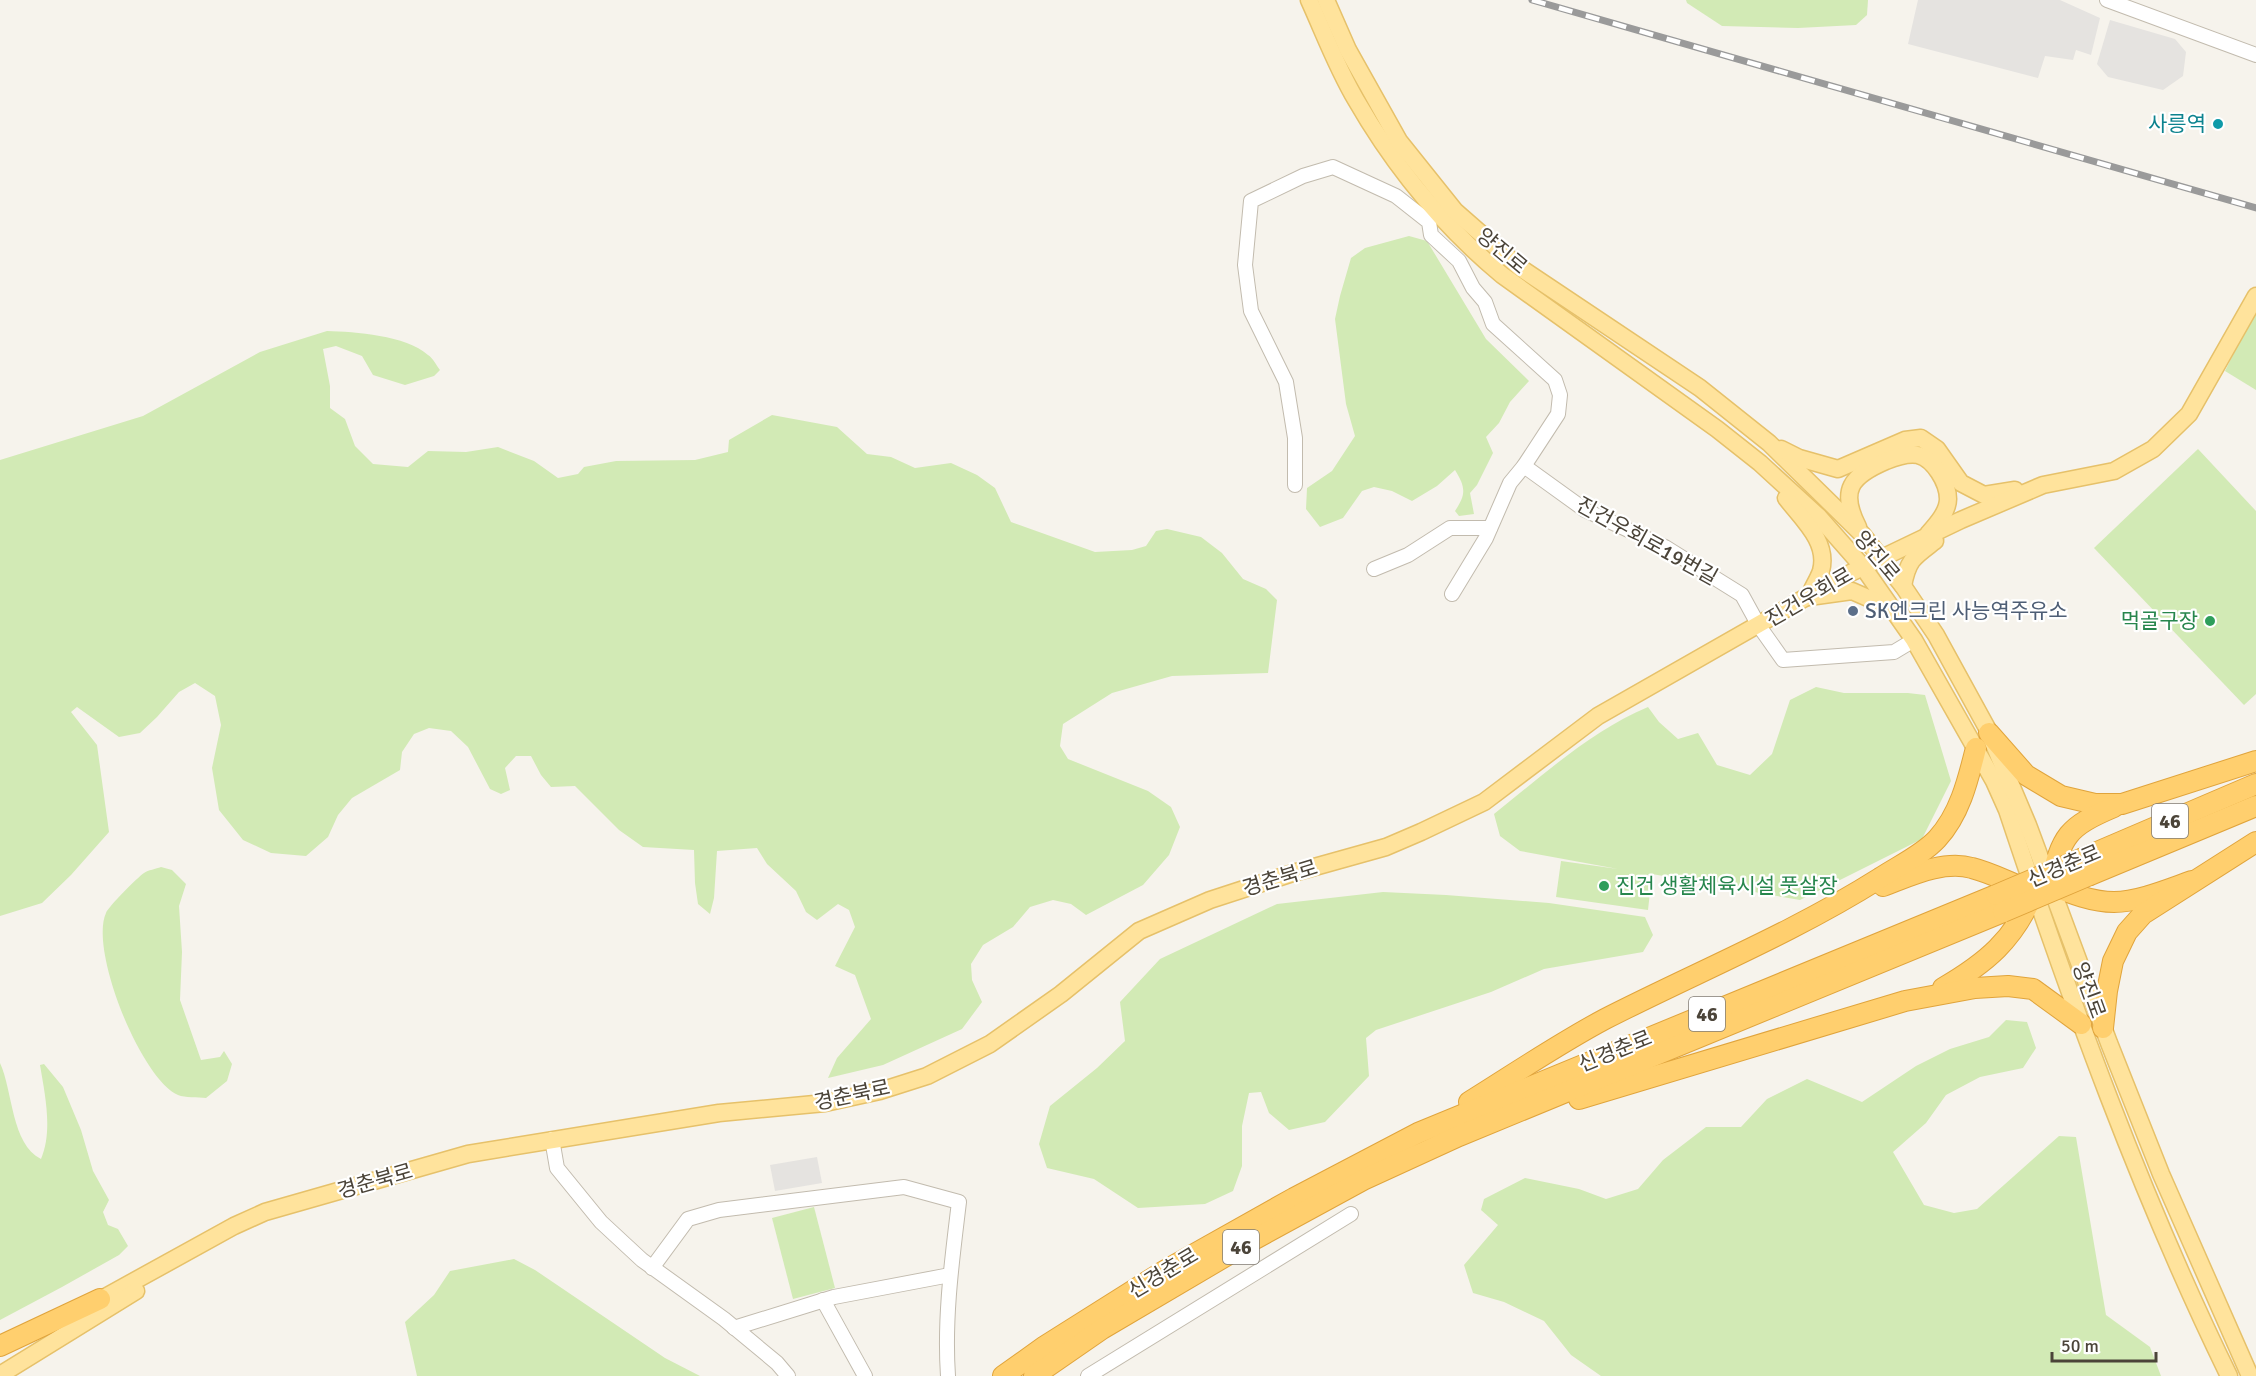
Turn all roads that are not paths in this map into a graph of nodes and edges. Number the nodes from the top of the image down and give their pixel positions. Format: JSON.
{"nodes":[{"id":1,"x":1309,"y":0,"type":"edge"},
{"id":2,"x":1326,"y":0,"type":"edge"},
{"id":3,"x":2107,"y":0,"type":"edge"},
{"id":4,"x":2256,"y":55,"type":"edge"},
{"id":5,"x":1413,"y":182,"type":"junction"},
{"id":6,"x":1393,"y":195,"type":"junction"},
{"id":7,"x":2256,"y":296,"type":"edge"},
{"id":8,"x":1769,"y":443,"type":"junction"},
{"id":9,"x":1524,"y":466,"type":"junction"},
{"id":10,"x":1774,"y":476,"type":"junction"},
{"id":11,"x":1295,"y":485,"type":"dead end"},
{"id":12,"x":2043,"y":485,"type":"junction"},
{"id":13,"x":1961,"y":520,"type":"junction"},
{"id":14,"x":1490,"y":528,"type":"junction"},
{"id":15,"x":1862,"y":534,"type":"junction"},
{"id":16,"x":1925,"y":537,"type":"junction"},
{"id":17,"x":1881,"y":558,"type":"junction"},
{"id":18,"x":1863,"y":567,"type":"junction"},
{"id":19,"x":1374,"y":569,"type":"dead end"},
{"id":20,"x":1903,"y":586,"type":"junction"},
{"id":21,"x":1452,"y":594,"type":"dead end"},
{"id":22,"x":1809,"y":597,"type":"junction"},
{"id":23,"x":1892,"y":609,"type":"junction"},
{"id":24,"x":1759,"y":626,"type":"junction"},
{"id":25,"x":1914,"y":640,"type":"junction"},
{"id":26,"x":1989,"y":733,"type":"junction"},
{"id":27,"x":1976,"y":748,"type":"junction"},
{"id":28,"x":2256,"y":761,"type":"edge"},
{"id":29,"x":2256,"y":784,"type":"edge"},
{"id":30,"x":2122,"y":804,"type":"junction"},
{"id":31,"x":2256,"y":806,"type":"edge"},
{"id":32,"x":1421,"y":832,"type":"joint"},
{"id":33,"x":2256,"y":842,"type":"edge"},
{"id":34,"x":2086,"y":866,"type":"junction"},
{"id":35,"x":2192,"y":881,"type":"junction"},
{"id":36,"x":2042,"y":888,"type":"junction"},
{"id":37,"x":1999,"y":903,"type":"junction"},
{"id":38,"x":1824,"y":910,"type":"junction"},
{"id":39,"x":1933,"y":994,"type":"junction"},
{"id":40,"x":2081,"y":1024,"type":"junction"},
{"id":41,"x":2103,"y":1028,"type":"junction"},
{"id":42,"x":1418,"y":1133,"type":"junction"},
{"id":43,"x":1459,"y":1136,"type":"junction"},
{"id":44,"x":552,"y":1139,"type":"junction"},
{"id":45,"x":1351,"y":1214,"type":"dead end"},
{"id":46,"x":234,"y":1226,"type":"junction"},
{"id":47,"x":652,"y":1268,"type":"junction"},
{"id":48,"x":950,"y":1275,"type":"junction"},
{"id":49,"x":100,"y":1299,"type":"junction"},
{"id":50,"x":823,"y":1300,"type":"junction"},
{"id":51,"x":734,"y":1328,"type":"junction"},
{"id":52,"x":0,"y":1346,"type":"edge"},
{"id":53,"x":0,"y":1357,"type":"edge"},
{"id":54,"x":0,"y":1376,"type":"edge"},
{"id":55,"x":789,"y":1376,"type":"edge"},
{"id":56,"x":865,"y":1376,"type":"edge"},
{"id":57,"x":948,"y":1376,"type":"edge"},
{"id":58,"x":1003,"y":1376,"type":"edge"},
{"id":59,"x":1034,"y":1376,"type":"edge"},
{"id":60,"x":1088,"y":1376,"type":"edge"},
{"id":61,"x":2229,"y":1376,"type":"edge"},
{"id":62,"x":2250,"y":1376,"type":"edge"}],
"edges":[{"from":1,"to":5,"type":"main road","name":"양진로"},
{"from":2,"to":8,"type":"main road","name":"양진로"},
{"from":3,"to":4,"type":"street"},
{"from":5,"to":6,"type":"street"},
{"from":5,"to":10,"type":"main road","name":"양진로"},
{"from":6,"to":9,"type":"street"},
{"from":6,"to":11,"type":"street"},
{"from":7,"to":12,"type":"main road","name":"진건우회로"},
{"from":8,"to":12,"type":"main road"},
{"from":8,"to":15,"type":"main road","name":"양진로"},
{"from":9,"to":14,"type":"street"},
{"from":9,"to":24,"type":"street","name":"진건우회로19번길"},
{"from":10,"to":18,"type":"main road","name":"양진로"},
{"from":10,"to":22,"type":"main road"},
{"from":12,"to":13,"type":"main road","name":"진건우회로"},
{"from":13,"to":16,"type":"main road","name":"진건우회로"},
{"from":13,"to":20,"type":"main road"},
{"from":14,"to":19,"type":"street"},
{"from":14,"to":21,"type":"street"},
{"from":15,"to":16,"type":"main road"},
{"from":15,"to":17,"type":"main road","name":"양진로"},
{"from":16,"to":17,"type":"main road","name":"진건우회로"},
{"from":17,"to":18,"type":"main road","name":"진건우회로"},
{"from":17,"to":20,"type":"main road","name":"양진로"},
{"from":18,"to":22,"type":"main road","name":"진건우회로"},
{"from":18,"to":23,"type":"main road","name":"양진로"},
{"from":20,"to":26,"type":"main road","name":"양진로"},
{"from":22,"to":23,"type":"main road"},
{"from":22,"to":24,"type":"main road","name":"진건우회로"},
{"from":23,"to":25,"type":"main road","name":"양진로"},
{"from":24,"to":25,"type":"street","name":"진건우회로19번길"},
{"from":24,"to":32,"type":"main road","name":"진건우회로"},
{"from":25,"to":27,"type":"main road","name":"양진로"},
{"from":26,"to":30,"type":"highway"},
{"from":26,"to":36,"type":"main road","name":"양진로"},
{"from":27,"to":36,"type":"main road","name":"양진로"},
{"from":27,"to":38,"type":"highway"},
{"from":28,"to":30,"type":"highway"},
{"from":29,"to":34,"type":"highway","name":"신경춘로","number":"46"},
{"from":30,"to":36,"type":"highway"},
{"from":31,"to":34,"type":"highway","name":"신경춘로","number":"46"},
{"from":32,"to":44,"type":"main road","name":"경춘북로"},
{"from":33,"to":35,"type":"highway"},
{"from":34,"to":37,"type":"highway","name":"신경춘로","number":"46","bridge":true},
{"from":35,"to":36,"type":"highway"},
{"from":35,"to":41,"type":"highway"},
{"from":36,"to":38,"type":"highway"},
{"from":36,"to":39,"type":"highway"},
{"from":36,"to":40,"type":"main road","name":"양진로"},
{"from":36,"to":41,"type":"main road","name":"양진로"},
{"from":37,"to":42,"type":"highway","name":"신경춘로","number":"46"},
{"from":37,"to":43,"type":"highway","name":"신경춘로","number":"46"},
{"from":38,"to":42,"type":"highway"},
{"from":39,"to":40,"type":"highway"},
{"from":39,"to":43,"type":"highway"},
{"from":40,"to":61,"type":"main road","name":"양진로"},
{"from":41,"to":62,"type":"main road","name":"양진로"},
{"from":42,"to":58,"type":"highway","name":"신경춘로","number":"46"},
{"from":43,"to":59,"type":"highway","name":"신경춘로","number":"46"},
{"from":44,"to":46,"type":"main road","name":"경춘북로"},
{"from":44,"to":47,"type":"street"},
{"from":45,"to":60,"type":"street"},
{"from":46,"to":49,"type":"main road","name":"경춘북로"},
{"from":46,"to":54,"type":"main road","name":"경춘북로"},
{"from":47,"to":48,"type":"street"},
{"from":47,"to":51,"type":"street"},
{"from":48,"to":50,"type":"street"},
{"from":48,"to":57,"type":"street"},
{"from":49,"to":52,"type":"highway"},
{"from":49,"to":53,"type":"main road","name":"경춘북로"},
{"from":50,"to":51,"type":"street"},
{"from":50,"to":56,"type":"street"},
{"from":51,"to":55,"type":"street"}]}
